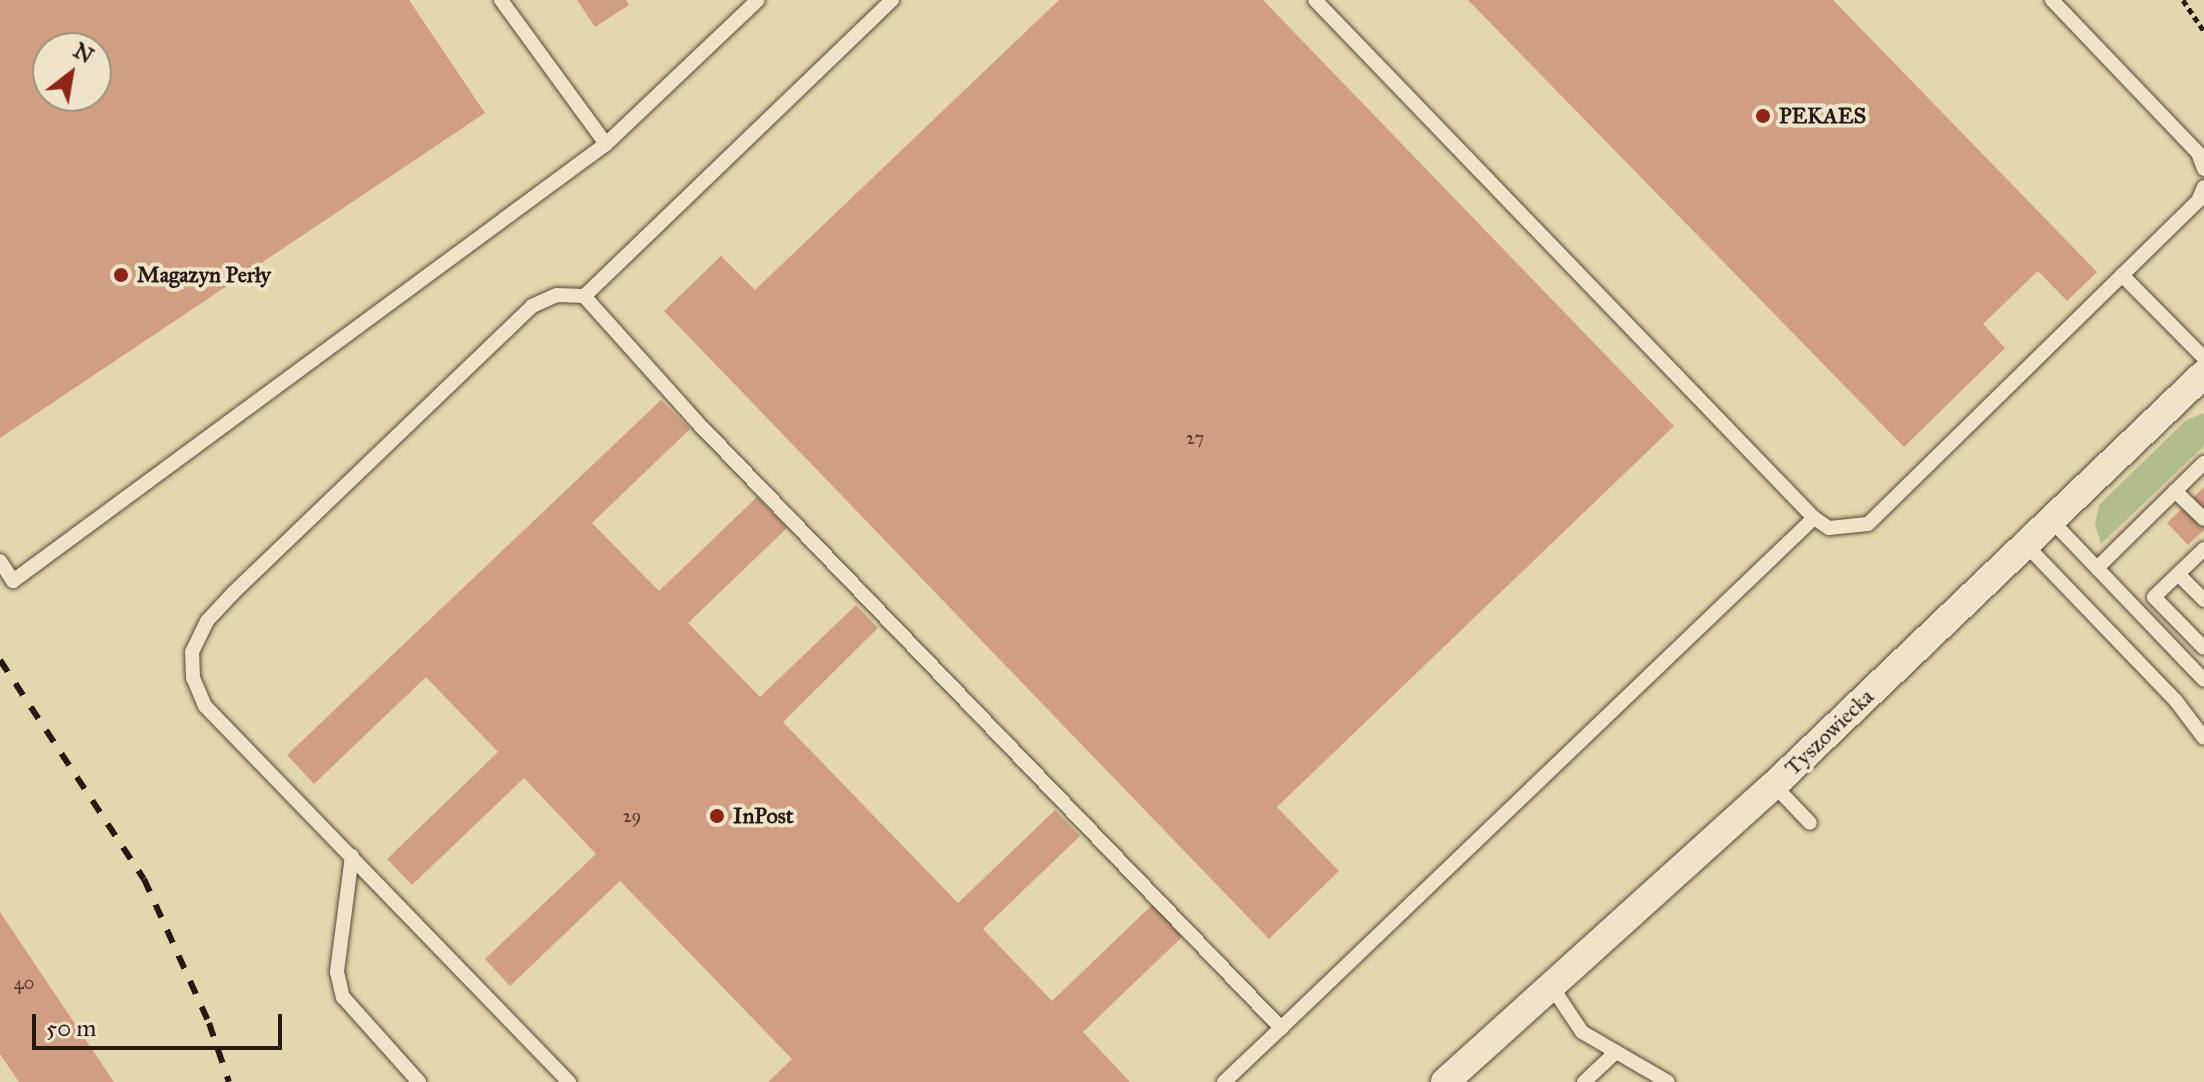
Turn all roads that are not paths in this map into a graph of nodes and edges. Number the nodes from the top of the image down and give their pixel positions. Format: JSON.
{"nodes":[{"id":1,"x":501,"y":0,"type":"edge"},
{"id":2,"x":758,"y":0,"type":"edge"},
{"id":3,"x":892,"y":0,"type":"edge"},
{"id":4,"x":1315,"y":0,"type":"edge"},
{"id":5,"x":2052,"y":0,"type":"edge"},
{"id":6,"x":606,"y":144,"type":"junction"},
{"id":7,"x":2204,"y":169,"type":"edge"},
{"id":8,"x":2204,"y":187,"type":"edge"},
{"id":9,"x":2122,"y":275,"type":"junction"},
{"id":10,"x":584,"y":296,"type":"junction"},
{"id":11,"x":2204,"y":358,"type":"edge"},
{"id":12,"x":2204,"y":374,"type":"edge"},
{"id":13,"x":2201,"y":471,"type":"edge"},
{"id":14,"x":2175,"y":491,"type":"junction"},
{"id":15,"x":1814,"y":518,"type":"junction"},
{"id":16,"x":2204,"y":519,"type":"edge"},
{"id":17,"x":2051,"y":520,"type":"junction"},
{"id":18,"x":2025,"y":544,"type":"junction"},
{"id":19,"x":2204,"y":549,"type":"edge"},
{"id":20,"x":0,"y":561,"type":"edge"},
{"id":21,"x":2097,"y":568,"type":"junction"},
{"id":22,"x":2178,"y":574,"type":"junction"},
{"id":23,"x":2204,"y":600,"type":"edge"},
{"id":24,"x":2204,"y":648,"type":"edge"},
{"id":25,"x":2204,"y":680,"type":"edge"},
{"id":26,"x":2204,"y":738,"type":"edge"},
{"id":27,"x":1774,"y":785,"type":"junction"},
{"id":28,"x":1810,"y":823,"type":"dead end"},
{"id":29,"x":352,"y":856,"type":"junction"},
{"id":30,"x":1552,"y":987,"type":"junction"},
{"id":31,"x":1281,"y":1028,"type":"junction"},
{"id":32,"x":1616,"y":1052,"type":"junction"},
{"id":33,"x":419,"y":1082,"type":"edge"},
{"id":34,"x":569,"y":1082,"type":"edge"},
{"id":35,"x":1224,"y":1082,"type":"edge"},
{"id":36,"x":1445,"y":1082,"type":"edge"},
{"id":37,"x":1584,"y":1082,"type":"edge"},
{"id":38,"x":1668,"y":1082,"type":"edge"}],
"edges":[{"from":1,"to":6,"type":"lane"},
{"from":2,"to":6,"type":"lane"},
{"from":3,"to":10,"type":"lane"},
{"from":4,"to":15,"type":"lane"},
{"from":5,"to":7,"type":"lane"},
{"from":6,"to":20,"type":"lane"},
{"from":8,"to":9,"type":"lane"},
{"from":9,"to":11,"type":"lane"},
{"from":9,"to":15,"type":"lane"},
{"from":10,"to":29,"type":"lane"},
{"from":10,"to":31,"type":"lane"},
{"from":12,"to":17,"type":"street","name":"Tyszowiecka"},
{"from":13,"to":14,"type":"lane"},
{"from":14,"to":16,"type":"lane"},
{"from":14,"to":21,"type":"lane"},
{"from":15,"to":31,"type":"lane"},
{"from":17,"to":18,"type":"street","name":"Tyszowiecka"},
{"from":17,"to":21,"type":"lane"},
{"from":18,"to":26,"type":"lane"},
{"from":18,"to":27,"type":"street","name":"Tyszowiecka"},
{"from":19,"to":22,"type":"lane"},
{"from":21,"to":25,"type":"lane"},
{"from":22,"to":23,"type":"lane"},
{"from":22,"to":24,"type":"lane"},
{"from":27,"to":28,"type":"lane"},
{"from":27,"to":30,"type":"street","name":"Tyszowiecka"},
{"from":29,"to":33,"type":"lane"},
{"from":29,"to":34,"type":"lane"},
{"from":30,"to":32,"type":"lane"},
{"from":30,"to":36,"type":"street","name":"Tyszowiecka"},
{"from":31,"to":35,"type":"lane"},
{"from":32,"to":37,"type":"lane"},
{"from":32,"to":38,"type":"lane"}]}
